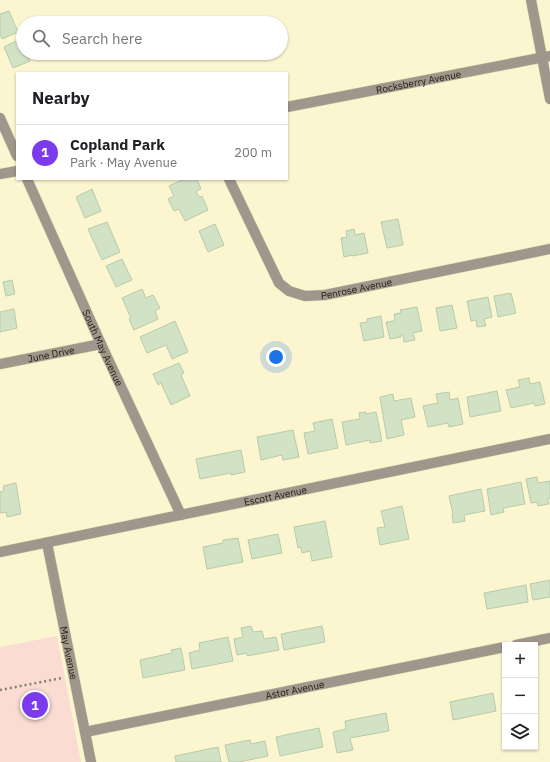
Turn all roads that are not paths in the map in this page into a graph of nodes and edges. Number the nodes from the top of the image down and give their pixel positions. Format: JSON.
{"nodes":[{"id":1,"x":531,"y":0,"type":"edge"},
{"id":2,"x":546,"y":56,"type":"edge"},
{"id":3,"x":550,"y":99,"type":"edge"},
{"id":4,"x":288,"y":107,"type":"edge"},
{"id":5,"x":0,"y":118,"type":"edge"},
{"id":6,"x":16,"y":154,"type":"edge"},
{"id":7,"x":16,"y":171,"type":"edge"},
{"id":8,"x":0,"y":174,"type":"edge"},
{"id":9,"x":27,"y":180,"type":"edge"},
{"id":10,"x":230,"y":180,"type":"edge"},
{"id":11,"x":550,"y":249,"type":"edge"},
{"id":12,"x":101,"y":344,"type":"junction"},
{"id":13,"x":0,"y":364,"type":"edge"},
{"id":14,"x":550,"y":439,"type":"edge"},
{"id":15,"x":181,"y":515,"type":"junction"},
{"id":16,"x":47,"y":543,"type":"junction"},
{"id":17,"x":0,"y":552,"type":"edge"},
{"id":18,"x":550,"y":638,"type":"edge"},
{"id":19,"x":531,"y":642,"type":"edge"},
{"id":20,"x":502,"y":648,"type":"edge"},
{"id":21,"x":85,"y":732,"type":"junction"},
{"id":22,"x":92,"y":762,"type":"edge"}],
"edges":[{"from":1,"to":2,"type":"street"},
{"from":2,"to":3,"type":"street"},
{"from":2,"to":4,"type":"street","name":"Rocksberry Avenue"},
{"from":5,"to":6,"type":"street"},
{"from":7,"to":8,"type":"street"},
{"from":9,"to":12,"type":"street","name":"South May Avenue"},
{"from":10,"to":11,"type":"street","name":"Penrose Avenue"},
{"from":12,"to":13,"type":"street","name":"June Drive"},
{"from":12,"to":15,"type":"street","name":"South May Avenue"},
{"from":14,"to":15,"type":"street","name":"Escott Avenue"},
{"from":15,"to":16,"type":"street","name":"Escott Avenue"},
{"from":16,"to":17,"type":"street","name":"Escott Avenue"},
{"from":16,"to":21,"type":"street","name":"May Avenue"},
{"from":18,"to":19,"type":"street"},
{"from":20,"to":21,"type":"street","name":"Astor Avenue"},
{"from":21,"to":22,"type":"street","name":"May Avenue"}]}
